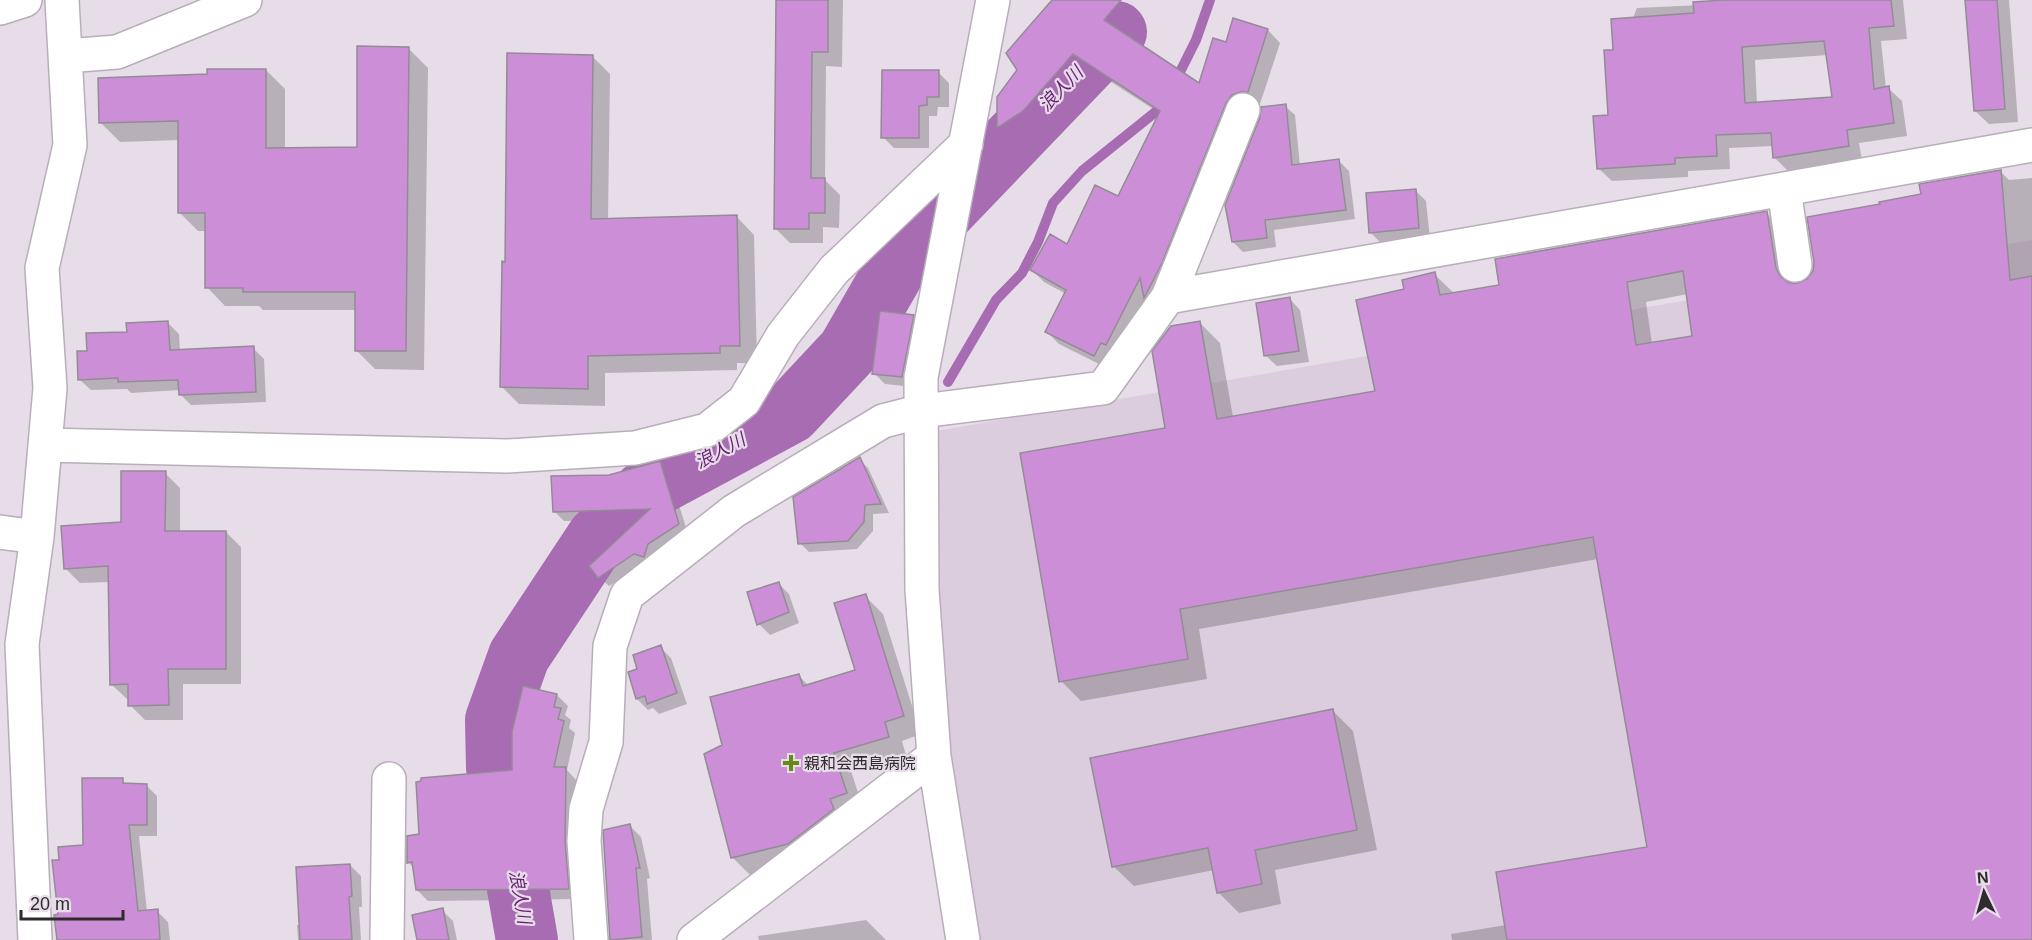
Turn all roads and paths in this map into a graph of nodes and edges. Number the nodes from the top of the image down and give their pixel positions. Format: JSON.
{"nodes":[{"id":1,"x":25,"y":0,"type":"edge"},
{"id":2,"x":62,"y":0,"type":"edge"},
{"id":3,"x":245,"y":0,"type":"edge"},
{"id":4,"x":993,"y":0,"type":"edge"},
{"id":5,"x":0,"y":9,"type":"edge"},
{"id":6,"x":66,"y":56,"type":"junction"},
{"id":7,"x":1243,"y":110,"type":"dead end"},
{"id":8,"x":2032,"y":145,"type":"edge"},
{"id":9,"x":964,"y":156,"type":"junction"},
{"id":10,"x":1784,"y":189,"type":"junction"},
{"id":11,"x":1795,"y":265,"type":"dead end"},
{"id":12,"x":1168,"y":297,"type":"junction"},
{"id":13,"x":922,"y":411,"type":"junction"},
{"id":14,"x":45,"y":445,"type":"junction"},
{"id":15,"x":0,"y":532,"type":"edge"},
{"id":16,"x":37,"y":537,"type":"junction"},
{"id":17,"x":934,"y":756,"type":"junction"},
{"id":18,"x":389,"y":779,"type":"dead end"},
{"id":19,"x":35,"y":940,"type":"edge"},
{"id":20,"x":387,"y":940,"type":"edge"},
{"id":21,"x":591,"y":940,"type":"edge"},
{"id":22,"x":694,"y":940,"type":"edge"},
{"id":23,"x":963,"y":940,"type":"edge"}],
"edges":[{"from":1,"to":5,"type":"main road"},
{"from":2,"to":6,"type":"main road"},
{"from":3,"to":6,"type":"main road"},
{"from":4,"to":9,"type":"main road"},
{"from":6,"to":14,"type":"main road"},
{"from":7,"to":12,"type":"main road"},
{"from":8,"to":10,"type":"main road"},
{"from":9,"to":13,"type":"main road"},
{"from":9,"to":14,"type":"main road"},
{"from":10,"to":11,"type":"main road"},
{"from":10,"to":12,"type":"main road"},
{"from":12,"to":13,"type":"main road"},
{"from":13,"to":17,"type":"main road"},
{"from":13,"to":21,"type":"main road"},
{"from":14,"to":16,"type":"main road"},
{"from":15,"to":16,"type":"main road"},
{"from":16,"to":19,"type":"main road"},
{"from":17,"to":22,"type":"main road"},
{"from":17,"to":23,"type":"main road"},
{"from":18,"to":20,"type":"main road"}]}
